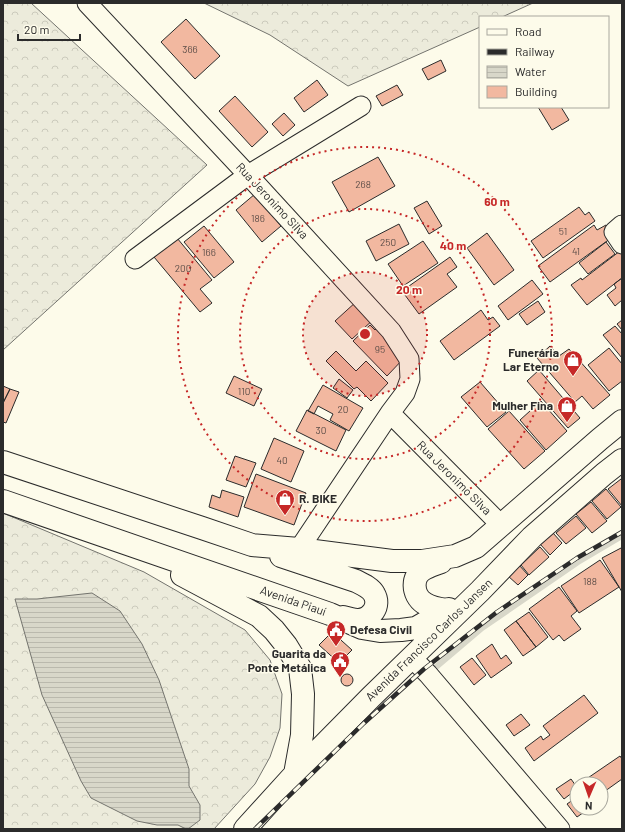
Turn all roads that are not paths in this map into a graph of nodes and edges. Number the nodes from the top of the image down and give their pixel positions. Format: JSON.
{"nodes":[{"id":1,"x":87,"y":3,"type":"edge"},
{"id":2,"x":362,"y":106,"type":"dead end"},
{"id":3,"x":248,"y":175,"type":"junction"},
{"id":4,"x":622,"y":225,"type":"edge"},
{"id":5,"x":622,"y":244,"type":"edge"},
{"id":6,"x":135,"y":259,"type":"dead end"},
{"id":7,"x":390,"y":413,"type":"junction"},
{"id":8,"x":622,"y":421,"type":"edge"},
{"id":9,"x":622,"y":460,"type":"edge"},
{"id":10,"x":3,"y":462,"type":"edge"},
{"id":11,"x":3,"y":502,"type":"edge"},
{"id":12,"x":501,"y":525,"type":"junction"},
{"id":13,"x":125,"y":544,"type":"junction"},
{"id":14,"x":252,"y":545,"type":"junction"},
{"id":15,"x":299,"y":549,"type":"junction"},
{"id":16,"x":455,"y":556,"type":"junction"},
{"id":17,"x":480,"y":590,"type":"junction"},
{"id":18,"x":447,"y":610,"type":"junction"},
{"id":19,"x":330,"y":614,"type":"junction"},
{"id":20,"x":412,"y":656,"type":"junction"},
{"id":21,"x":295,"y":774,"type":"junction"},
{"id":22,"x":245,"y":829,"type":"edge"},
{"id":23,"x":560,"y":829,"type":"edge"}],
"edges":[{"from":1,"to":3,"type":"street","name":"Rua Jeronimo Silva"},
{"from":2,"to":3,"type":"street"},
{"from":3,"to":6,"type":"street"},
{"from":3,"to":7,"type":"street","name":"Rua Jeronimo Silva"},
{"from":4,"to":5,"type":"street"},
{"from":7,"to":12,"type":"street","name":"Rua Jeronimo Silva"},
{"from":7,"to":15,"type":"street","name":"Rua Jeronimo Silva"},
{"from":8,"to":12,"type":"main road"},
{"from":9,"to":17,"type":"main road","name":"Avenida Francisco Carlos Jansen"},
{"from":10,"to":14,"type":"main road"},
{"from":11,"to":13,"type":"main road","name":"Avenida Piauí"},
{"from":12,"to":16,"type":"main road"},
{"from":13,"to":19,"type":"main road","name":"Avenida Piauí"},
{"from":13,"to":21,"type":"main road","name":"Avenida Piauí"},
{"from":14,"to":15,"type":"main road"},
{"from":14,"to":19,"type":"main road"},
{"from":15,"to":16,"type":"main road"},
{"from":16,"to":18,"type":"main road"},
{"from":17,"to":18,"type":"main road","name":"Avenida Piauí"},
{"from":17,"to":20,"type":"main road","name":"Avenida Francisco Carlos Jansen"},
{"from":18,"to":19,"type":"main road","name":"Avenida Piauí"},
{"from":20,"to":21,"type":"main road","name":"Avenida Francisco Carlos Jansen"},
{"from":20,"to":23,"type":"street"},
{"from":21,"to":22,"type":"main road","name":"Avenida Francisco Carlos Jansen"}]}
